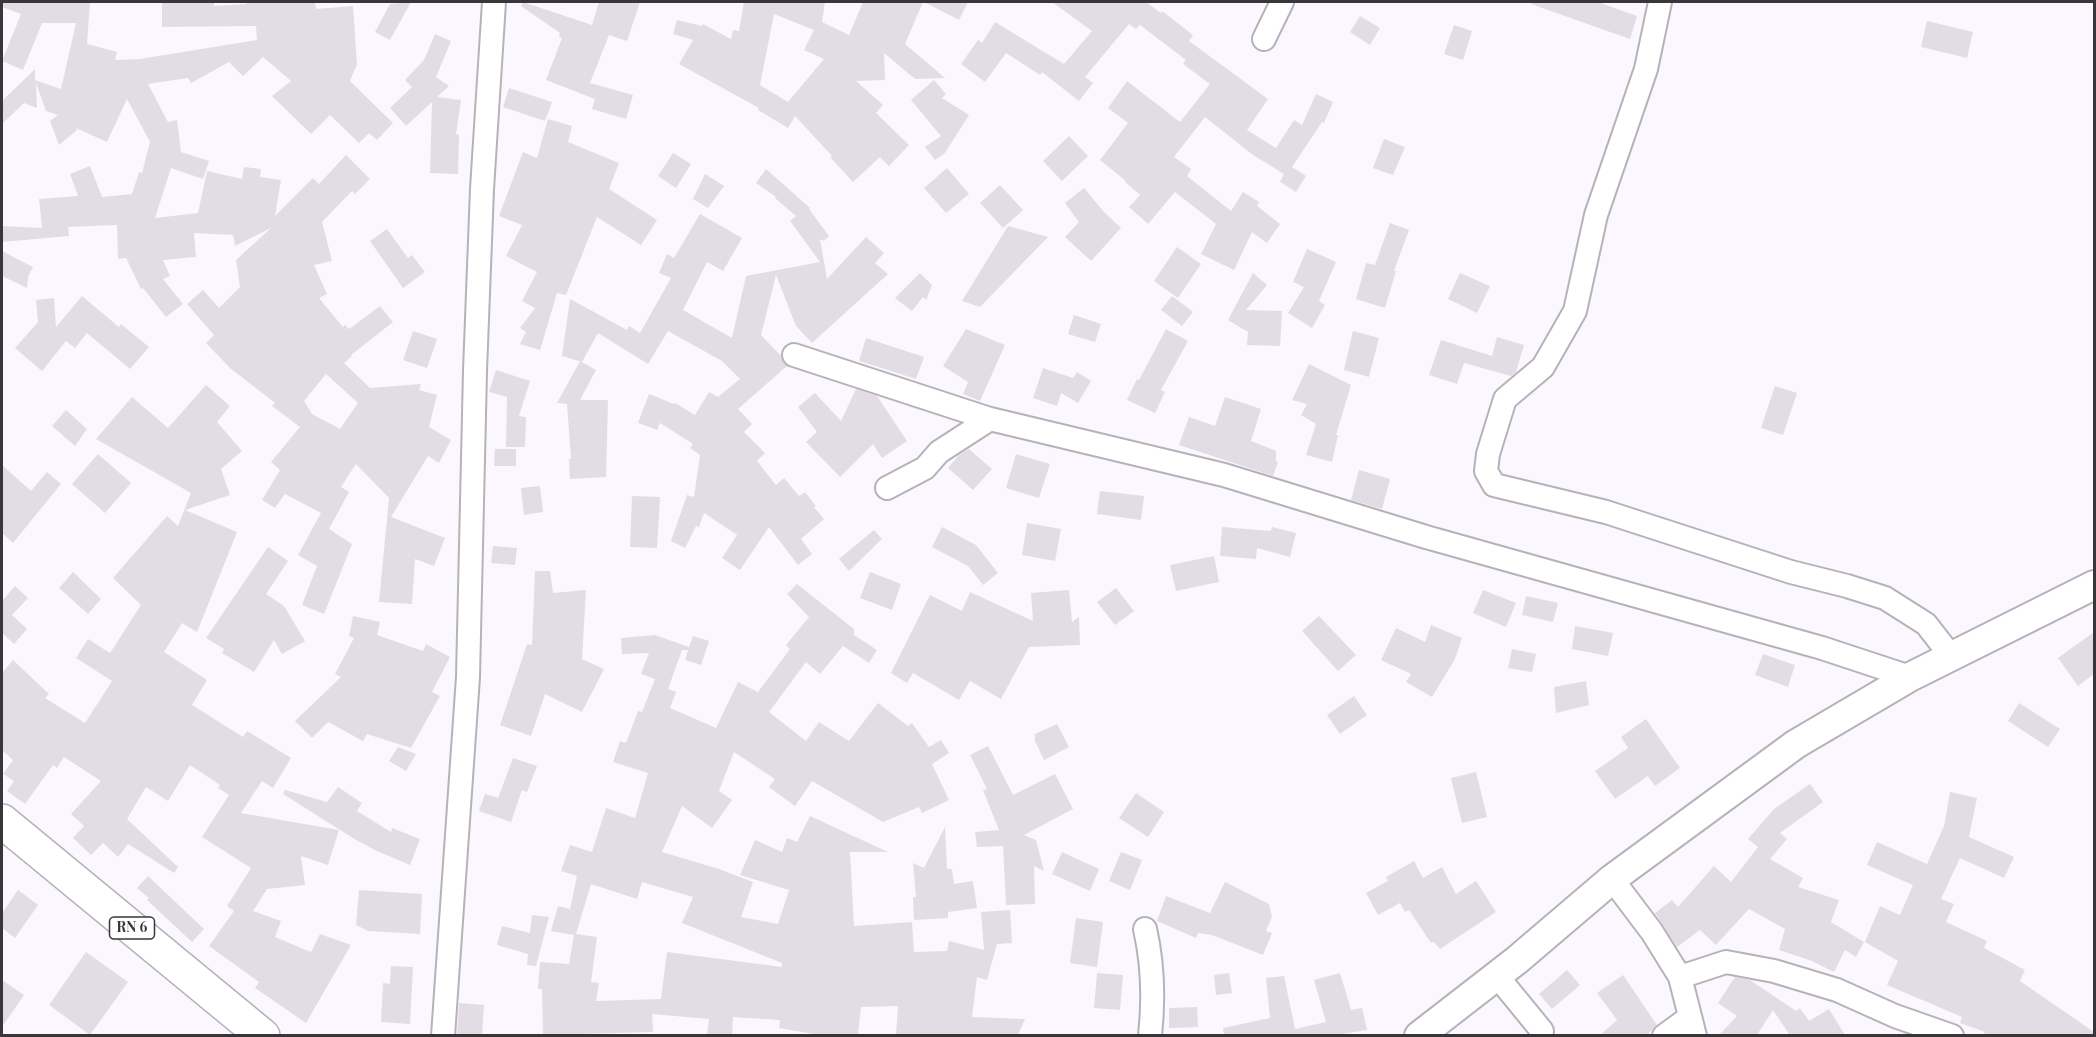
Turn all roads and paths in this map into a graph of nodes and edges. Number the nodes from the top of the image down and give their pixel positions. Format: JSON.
{"nodes":[{"id":1,"x":494,"y":2,"type":"edge"},
{"id":2,"x":1282,"y":2,"type":"edge"},
{"id":3,"x":1660,"y":2,"type":"edge"},
{"id":4,"x":1264,"y":39,"type":"dead end"},
{"id":5,"x":794,"y":355,"type":"dead end"},
{"id":6,"x":990,"y":419,"type":"junction"},
{"id":7,"x":887,"y":488,"type":"dead end"},
{"id":8,"x":2094,"y":585,"type":"edge"},
{"id":9,"x":1952,"y":656,"type":"junction"},
{"id":10,"x":1910,"y":677,"type":"junction"},
{"id":11,"x":2,"y":821,"type":"edge"},
{"id":12,"x":1612,"y":879,"type":"junction"},
{"id":13,"x":1145,"y":928,"type":"dead end"},
{"id":14,"x":1497,"y":976,"type":"junction"},
{"id":15,"x":1680,"y":977,"type":"junction"},
{"id":16,"x":1693,"y":1026,"type":"edge"},
{"id":17,"x":1542,"y":1031,"type":"dead end"},
{"id":18,"x":263,"y":1035,"type":"edge"},
{"id":19,"x":443,"y":1035,"type":"edge"},
{"id":20,"x":1150,"y":1035,"type":"edge"},
{"id":21,"x":1419,"y":1035,"type":"edge"},
{"id":22,"x":1664,"y":1035,"type":"edge"},
{"id":23,"x":1952,"y":1035,"type":"edge"}],
"edges":[{"from":1,"to":19,"type":"street"},
{"from":2,"to":4,"type":"street"},
{"from":3,"to":9,"type":"street"},
{"from":5,"to":6,"type":"street"},
{"from":6,"to":7,"type":"street"},
{"from":6,"to":10,"type":"street"},
{"from":8,"to":9,"type":"street"},
{"from":9,"to":10,"type":"street"},
{"from":10,"to":12,"type":"street"},
{"from":11,"to":18,"type":"main road","number":"RN 6"},
{"from":12,"to":14,"type":"street"},
{"from":12,"to":15,"type":"street"},
{"from":13,"to":20,"type":"street"},
{"from":14,"to":17,"type":"street"},
{"from":14,"to":21,"type":"street"},
{"from":15,"to":16,"type":"street"},
{"from":15,"to":23,"type":"street"},
{"from":16,"to":22,"type":"street"}]}
